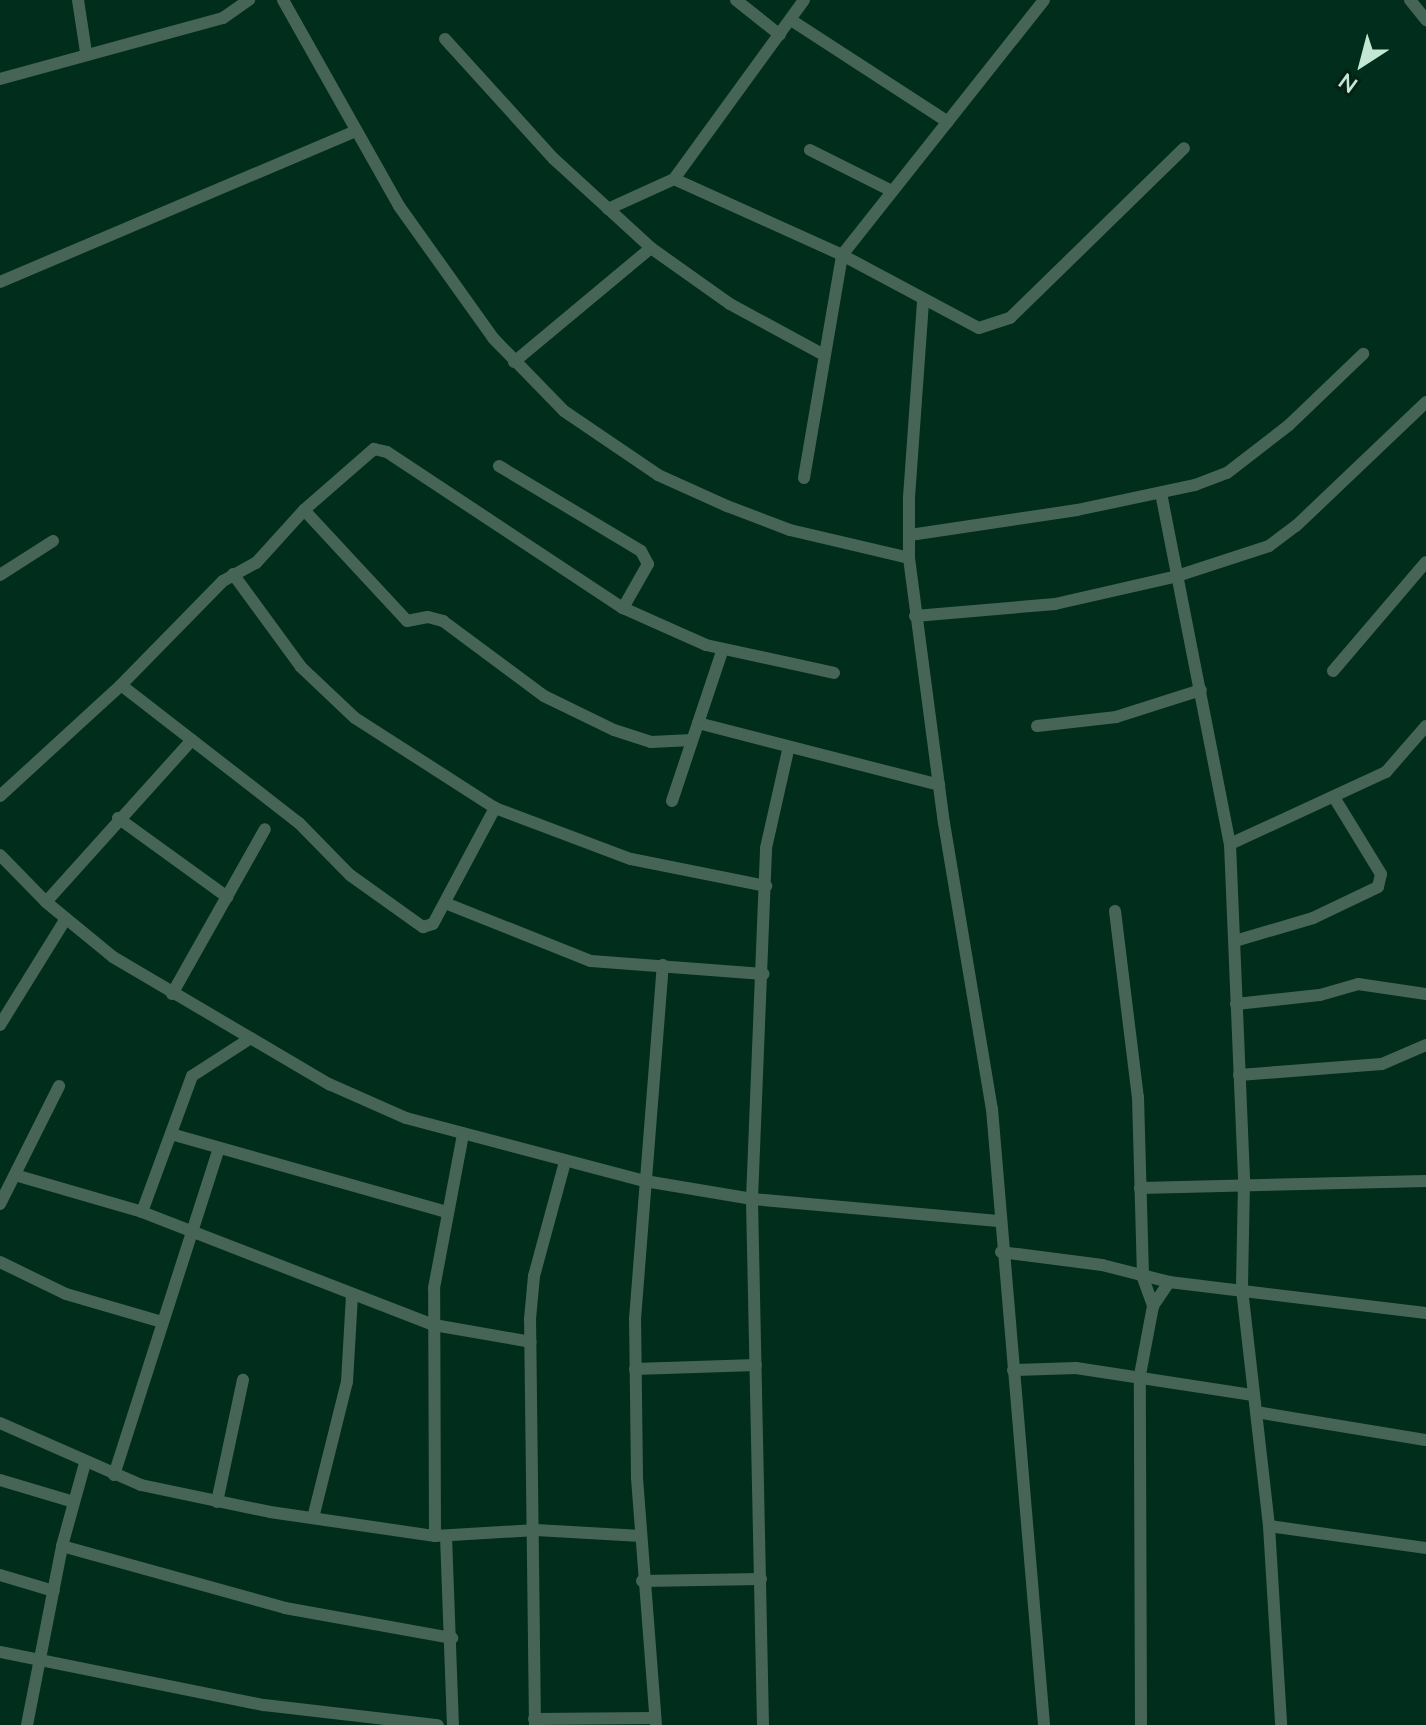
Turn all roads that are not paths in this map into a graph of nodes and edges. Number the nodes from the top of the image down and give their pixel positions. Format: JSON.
{"nodes":[{"id":1,"x":78,"y":0,"type":"edge"},
{"id":2,"x":249,"y":0,"type":"edge"},
{"id":3,"x":283,"y":0,"type":"edge"},
{"id":4,"x":736,"y":0,"type":"edge"},
{"id":5,"x":804,"y":0,"type":"edge"},
{"id":6,"x":1044,"y":0,"type":"edge"},
{"id":7,"x":1410,"y":0,"type":"edge"},
{"id":8,"x":1425,"y":16,"type":"edge"},
{"id":9,"x":791,"y":20,"type":"junction"},
{"id":10,"x":780,"y":35,"type":"junction"},
{"id":11,"x":445,"y":39,"type":"dead end"},
{"id":12,"x":86,"y":52,"type":"junction"},
{"id":13,"x":0,"y":79,"type":"edge"},
{"id":14,"x":948,"y":122,"type":"junction"},
{"id":15,"x":354,"y":132,"type":"junction"},
{"id":16,"x":1184,"y":148,"type":"dead end"},
{"id":17,"x":810,"y":150,"type":"dead end"},
{"id":18,"x":674,"y":179,"type":"junction"},
{"id":19,"x":890,"y":190,"type":"junction"},
{"id":20,"x":608,"y":209,"type":"junction"},
{"id":21,"x":651,"y":248,"type":"junction"},
{"id":22,"x":842,"y":255,"type":"junction"},
{"id":23,"x":0,"y":282,"type":"edge"},
{"id":24,"x":923,"y":302,"type":"junction"},
{"id":25,"x":1363,"y":354,"type":"dead end"},
{"id":26,"x":824,"y":355,"type":"junction"},
{"id":27,"x":514,"y":362,"type":"junction"},
{"id":28,"x":1426,"y":402,"type":"edge"},
{"id":29,"x":499,"y":466,"type":"dead end"},
{"id":30,"x":804,"y":478,"type":"dead end"},
{"id":31,"x":1161,"y":493,"type":"junction"},
{"id":32,"x":304,"y":510,"type":"junction"},
{"id":33,"x":910,"y":535,"type":"junction"},
{"id":34,"x":53,"y":541,"type":"dead end"},
{"id":35,"x":909,"y":558,"type":"junction"},
{"id":36,"x":1426,"y":562,"type":"edge"},
{"id":37,"x":233,"y":574,"type":"junction"},
{"id":38,"x":0,"y":575,"type":"edge"},
{"id":39,"x":1174,"y":577,"type":"junction"},
{"id":40,"x":623,"y":608,"type":"junction"},
{"id":41,"x":915,"y":616,"type":"junction"},
{"id":42,"x":723,"y":649,"type":"junction"},
{"id":43,"x":1333,"y":671,"type":"dead end"},
{"id":44,"x":834,"y":673,"type":"dead end"},
{"id":45,"x":121,"y":685,"type":"junction"},
{"id":46,"x":1201,"y":690,"type":"junction"},
{"id":47,"x":698,"y":723,"type":"junction"},
{"id":48,"x":1037,"y":726,"type":"dead end"},
{"id":49,"x":1426,"y":726,"type":"edge"},
{"id":50,"x":192,"y":740,"type":"junction"},
{"id":51,"x":692,"y":740,"type":"junction"},
{"id":52,"x":788,"y":750,"type":"junction"},
{"id":53,"x":939,"y":785,"type":"junction"},
{"id":54,"x":0,"y":796,"type":"edge"},
{"id":55,"x":1335,"y":799,"type":"junction"},
{"id":56,"x":672,"y":801,"type":"dead end"},
{"id":57,"x":495,"y":808,"type":"junction"},
{"id":58,"x":118,"y":818,"type":"junction"},
{"id":59,"x":265,"y":829,"type":"dead end"},
{"id":60,"x":1230,"y":844,"type":"junction"},
{"id":61,"x":0,"y":855,"type":"edge"},
{"id":62,"x":766,"y":886,"type":"junction"},
{"id":63,"x":227,"y":897,"type":"junction"},
{"id":64,"x":46,"y":902,"type":"junction"},
{"id":65,"x":445,"y":903,"type":"junction"},
{"id":66,"x":1115,"y":911,"type":"dead end"},
{"id":67,"x":65,"y":920,"type":"junction"},
{"id":68,"x":1235,"y":941,"type":"junction"},
{"id":69,"x":663,"y":965,"type":"junction"},
{"id":70,"x":764,"y":974,"type":"junction"},
{"id":71,"x":172,"y":994,"type":"junction"},
{"id":72,"x":1426,"y":994,"type":"edge"},
{"id":73,"x":1236,"y":1004,"type":"junction"},
{"id":74,"x":0,"y":1025,"type":"edge"},
{"id":75,"x":251,"y":1038,"type":"junction"},
{"id":76,"x":1426,"y":1045,"type":"edge"},
{"id":77,"x":1239,"y":1075,"type":"junction"},
{"id":78,"x":59,"y":1086,"type":"dead end"},
{"id":79,"x":171,"y":1134,"type":"junction"},
{"id":80,"x":463,"y":1134,"type":"junction"},
{"id":81,"x":218,"y":1151,"type":"junction"},
{"id":82,"x":565,"y":1162,"type":"junction"},
{"id":83,"x":15,"y":1175,"type":"junction"},
{"id":84,"x":645,"y":1181,"type":"junction"},
{"id":85,"x":1426,"y":1181,"type":"edge"},
{"id":86,"x":1244,"y":1182,"type":"junction"},
{"id":87,"x":1140,"y":1188,"type":"junction"},
{"id":88,"x":752,"y":1199,"type":"junction"},
{"id":89,"x":0,"y":1204,"type":"edge"},
{"id":90,"x":142,"y":1212,"type":"junction"},
{"id":91,"x":446,"y":1212,"type":"junction"},
{"id":92,"x":998,"y":1221,"type":"junction"},
{"id":93,"x":190,"y":1229,"type":"junction"},
{"id":94,"x":1001,"y":1252,"type":"junction"},
{"id":95,"x":0,"y":1262,"type":"edge"},
{"id":96,"x":1143,"y":1278,"type":"junction"},
{"id":97,"x":1169,"y":1282,"type":"junction"},
{"id":98,"x":1242,"y":1289,"type":"junction"},
{"id":99,"x":352,"y":1296,"type":"junction"},
{"id":100,"x":1153,"y":1306,"type":"junction"},
{"id":101,"x":1426,"y":1313,"type":"edge"},
{"id":102,"x":162,"y":1322,"type":"junction"},
{"id":103,"x":434,"y":1325,"type":"junction"},
{"id":104,"x":531,"y":1342,"type":"junction"},
{"id":105,"x":756,"y":1365,"type":"junction"},
{"id":106,"x":635,"y":1369,"type":"junction"},
{"id":107,"x":1013,"y":1370,"type":"junction"},
{"id":108,"x":1140,"y":1375,"type":"junction"},
{"id":109,"x":243,"y":1380,"type":"dead end"},
{"id":110,"x":1253,"y":1395,"type":"junction"},
{"id":111,"x":1256,"y":1412,"type":"junction"},
{"id":112,"x":0,"y":1423,"type":"edge"},
{"id":113,"x":1426,"y":1440,"type":"edge"},
{"id":114,"x":85,"y":1463,"type":"junction"},
{"id":115,"x":114,"y":1475,"type":"junction"},
{"id":116,"x":0,"y":1480,"type":"edge"},
{"id":117,"x":74,"y":1502,"type":"junction"},
{"id":118,"x":217,"y":1502,"type":"junction"},
{"id":119,"x":313,"y":1518,"type":"junction"},
{"id":120,"x":1269,"y":1526,"type":"junction"},
{"id":121,"x":536,"y":1530,"type":"junction"},
{"id":122,"x":441,"y":1536,"type":"junction"},
{"id":123,"x":641,"y":1536,"type":"junction"},
{"id":124,"x":62,"y":1546,"type":"junction"},
{"id":125,"x":1426,"y":1548,"type":"edge"},
{"id":126,"x":0,"y":1575,"type":"edge"},
{"id":127,"x":761,"y":1579,"type":"junction"},
{"id":128,"x":642,"y":1581,"type":"junction"},
{"id":129,"x":54,"y":1591,"type":"junction"},
{"id":130,"x":452,"y":1638,"type":"junction"},
{"id":131,"x":0,"y":1652,"type":"edge"},
{"id":132,"x":40,"y":1661,"type":"junction"},
{"id":133,"x":655,"y":1721,"type":"edge"},
{"id":134,"x":534,"y":1722,"type":"edge"},
{"id":135,"x":27,"y":1725,"type":"edge"},
{"id":136,"x":438,"y":1725,"type":"edge"},
{"id":137,"x":453,"y":1725,"type":"edge"},
{"id":138,"x":763,"y":1725,"type":"edge"},
{"id":139,"x":1044,"y":1725,"type":"edge"},
{"id":140,"x":1141,"y":1725,"type":"edge"},
{"id":141,"x":1281,"y":1725,"type":"edge"}],
"edges":[{"from":1,"to":12,"type":"street"},
{"from":2,"to":12,"type":"street"},
{"from":3,"to":15,"type":"street"},
{"from":4,"to":10,"type":"street"},
{"from":5,"to":9,"type":"street"},
{"from":6,"to":14,"type":"street"},
{"from":7,"to":8,"type":"street"},
{"from":9,"to":10,"type":"street"},
{"from":9,"to":14,"type":"street"},
{"from":10,"to":18,"type":"street"},
{"from":11,"to":20,"type":"street"},
{"from":12,"to":13,"type":"street"},
{"from":14,"to":19,"type":"street"},
{"from":15,"to":23,"type":"street"},
{"from":15,"to":27,"type":"street"},
{"from":16,"to":24,"type":"street"},
{"from":17,"to":19,"type":"street"},
{"from":18,"to":20,"type":"street"},
{"from":18,"to":22,"type":"street"},
{"from":19,"to":22,"type":"street"},
{"from":20,"to":21,"type":"street"},
{"from":21,"to":26,"type":"street"},
{"from":21,"to":27,"type":"street"},
{"from":22,"to":24,"type":"street"},
{"from":22,"to":26,"type":"street"},
{"from":24,"to":33,"type":"street"},
{"from":25,"to":31,"type":"street"},
{"from":26,"to":30,"type":"street"},
{"from":27,"to":35,"type":"street"},
{"from":28,"to":39,"type":"street"},
{"from":29,"to":40,"type":"street"},
{"from":31,"to":33,"type":"street"},
{"from":31,"to":39,"type":"street"},
{"from":32,"to":37,"type":"street"},
{"from":32,"to":40,"type":"street"},
{"from":32,"to":51,"type":"street"},
{"from":33,"to":35,"type":"street"},
{"from":34,"to":38,"type":"street"},
{"from":35,"to":41,"type":"street"},
{"from":36,"to":43,"type":"street"},
{"from":37,"to":45,"type":"street"},
{"from":37,"to":57,"type":"street"},
{"from":39,"to":41,"type":"street"},
{"from":39,"to":46,"type":"street"},
{"from":40,"to":42,"type":"street"},
{"from":41,"to":53,"type":"street"},
{"from":42,"to":44,"type":"street"},
{"from":42,"to":47,"type":"street"},
{"from":45,"to":50,"type":"street"},
{"from":45,"to":54,"type":"street"},
{"from":46,"to":48,"type":"street"},
{"from":46,"to":60,"type":"street"},
{"from":47,"to":51,"type":"street"},
{"from":47,"to":52,"type":"street"},
{"from":49,"to":55,"type":"street"},
{"from":50,"to":58,"type":"street"},
{"from":50,"to":65,"type":"street"},
{"from":51,"to":56,"type":"street"},
{"from":52,"to":53,"type":"street"},
{"from":52,"to":62,"type":"street"},
{"from":53,"to":92,"type":"street"},
{"from":55,"to":60,"type":"street"},
{"from":55,"to":68,"type":"street"},
{"from":57,"to":62,"type":"street"},
{"from":57,"to":65,"type":"street"},
{"from":58,"to":63,"type":"street"},
{"from":58,"to":64,"type":"street"},
{"from":59,"to":63,"type":"street"},
{"from":60,"to":68,"type":"street"},
{"from":61,"to":64,"type":"street"},
{"from":62,"to":70,"type":"street"},
{"from":63,"to":71,"type":"street"},
{"from":64,"to":67,"type":"street"},
{"from":65,"to":69,"type":"street"},
{"from":66,"to":87,"type":"street"},
{"from":67,"to":71,"type":"street"},
{"from":67,"to":74,"type":"street"},
{"from":68,"to":73,"type":"street"},
{"from":69,"to":70,"type":"street"},
{"from":69,"to":84,"type":"street"},
{"from":70,"to":88,"type":"street"},
{"from":71,"to":75,"type":"street"},
{"from":72,"to":73,"type":"street"},
{"from":73,"to":77,"type":"street"},
{"from":75,"to":79,"type":"street"},
{"from":75,"to":80,"type":"street"},
{"from":76,"to":77,"type":"street"},
{"from":77,"to":86,"type":"street"},
{"from":78,"to":83,"type":"street"},
{"from":79,"to":81,"type":"street"},
{"from":79,"to":90,"type":"street"},
{"from":80,"to":82,"type":"street"},
{"from":80,"to":91,"type":"street"},
{"from":81,"to":91,"type":"street"},
{"from":81,"to":93,"type":"street"},
{"from":82,"to":84,"type":"street"},
{"from":82,"to":104,"type":"street"},
{"from":83,"to":89,"type":"street"},
{"from":83,"to":90,"type":"street"},
{"from":84,"to":88,"type":"street"},
{"from":84,"to":106,"type":"street"},
{"from":85,"to":86,"type":"street"},
{"from":86,"to":87,"type":"street"},
{"from":86,"to":98,"type":"street"},
{"from":87,"to":96,"type":"street"},
{"from":88,"to":92,"type":"street"},
{"from":88,"to":105,"type":"street"},
{"from":90,"to":93,"type":"street"},
{"from":91,"to":103,"type":"street"},
{"from":92,"to":94,"type":"street"},
{"from":93,"to":99,"type":"street"},
{"from":93,"to":102,"type":"street"},
{"from":94,"to":96,"type":"street"},
{"from":94,"to":107,"type":"street"},
{"from":95,"to":102,"type":"street"},
{"from":96,"to":97,"type":"street"},
{"from":96,"to":100,"type":"street"},
{"from":97,"to":98,"type":"street"},
{"from":97,"to":100,"type":"street"},
{"from":98,"to":101,"type":"street"},
{"from":98,"to":110,"type":"street"},
{"from":99,"to":103,"type":"street"},
{"from":99,"to":119,"type":"street"},
{"from":100,"to":108,"type":"street"},
{"from":102,"to":115,"type":"street"},
{"from":103,"to":104,"type":"street"},
{"from":103,"to":122,"type":"street"},
{"from":104,"to":121,"type":"street"},
{"from":105,"to":106,"type":"street"},
{"from":105,"to":127,"type":"street"},
{"from":106,"to":123,"type":"street"},
{"from":107,"to":108,"type":"street"},
{"from":107,"to":139,"type":"street"},
{"from":108,"to":110,"type":"street"},
{"from":108,"to":140,"type":"street"},
{"from":109,"to":118,"type":"street"},
{"from":110,"to":111,"type":"street"},
{"from":111,"to":113,"type":"street"},
{"from":111,"to":120,"type":"street"},
{"from":112,"to":114,"type":"street"},
{"from":114,"to":115,"type":"street"},
{"from":114,"to":117,"type":"street"},
{"from":115,"to":118,"type":"street"},
{"from":116,"to":117,"type":"street"},
{"from":117,"to":124,"type":"street"},
{"from":118,"to":119,"type":"street"},
{"from":119,"to":122,"type":"street"},
{"from":120,"to":125,"type":"street"},
{"from":120,"to":141,"type":"street"},
{"from":121,"to":122,"type":"street"},
{"from":121,"to":123,"type":"street"},
{"from":121,"to":134,"type":"street"},
{"from":122,"to":130,"type":"street"},
{"from":123,"to":128,"type":"street"},
{"from":124,"to":129,"type":"street"},
{"from":124,"to":130,"type":"street"},
{"from":126,"to":129,"type":"street"},
{"from":127,"to":128,"type":"street"},
{"from":127,"to":138,"type":"street"},
{"from":128,"to":133,"type":"street"},
{"from":129,"to":132,"type":"street"},
{"from":130,"to":137,"type":"street"},
{"from":131,"to":132,"type":"street"},
{"from":132,"to":135,"type":"street"},
{"from":132,"to":136,"type":"street"},
{"from":133,"to":134,"type":"street"}]}
